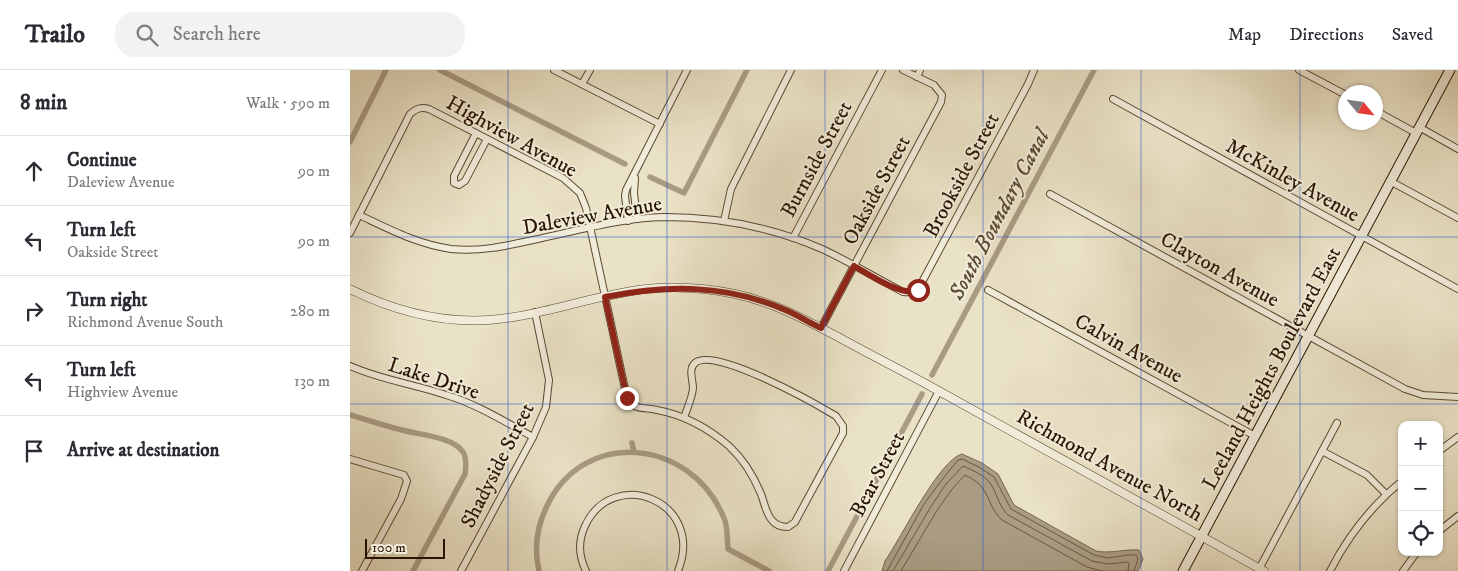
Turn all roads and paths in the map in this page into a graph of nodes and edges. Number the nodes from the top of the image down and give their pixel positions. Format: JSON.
{"nodes":[{"id":1,"x":554,"y":70,"type":"edge"},
{"id":2,"x":590,"y":70,"type":"edge"},
{"id":3,"x":687,"y":70,"type":"edge"},
{"id":4,"x":791,"y":70,"type":"edge"},
{"id":5,"x":882,"y":70,"type":"edge"},
{"id":6,"x":903,"y":70,"type":"edge"},
{"id":7,"x":920,"y":70,"type":"edge"},
{"id":8,"x":1034,"y":70,"type":"edge"},
{"id":9,"x":1299,"y":70,"type":"edge"},
{"id":10,"x":1450,"y":70,"type":"edge"},
{"id":11,"x":917,"y":77,"type":"junction"},
{"id":12,"x":582,"y":84,"type":"junction"},
{"id":13,"x":1338,"y":91,"type":"edge"},
{"id":14,"x":1113,"y":99,"type":"dead end"},
{"id":15,"x":1383,"y":114,"type":"edge"},
{"id":16,"x":660,"y":124,"type":"junction"},
{"id":17,"x":1418,"y":130,"type":"junction"},
{"id":18,"x":476,"y":133,"type":"junction"},
{"id":19,"x":487,"y":139,"type":"junction"},
{"id":20,"x":1458,"y":148,"type":"edge"},
{"id":21,"x":636,"y":171,"type":"junction"},
{"id":22,"x":1390,"y":180,"type":"junction"},
{"id":23,"x":1050,"y":194,"type":"dead end"},
{"id":24,"x":359,"y":215,"type":"junction"},
{"id":25,"x":1458,"y":218,"type":"edge"},
{"id":26,"x":638,"y":219,"type":"junction"},
{"id":27,"x":628,"y":221,"type":"junction"},
{"id":28,"x":724,"y":221,"type":"junction"},
{"id":29,"x":590,"y":228,"type":"junction"},
{"id":30,"x":350,"y":233,"type":"edge"},
{"id":31,"x":1361,"y":236,"type":"junction"},
{"id":32,"x":793,"y":238,"type":"junction"},
{"id":33,"x":854,"y":266,"type":"junction"},
{"id":34,"x":350,"y":289,"type":"edge"},
{"id":35,"x":1458,"y":289,"type":"edge"},
{"id":36,"x":988,"y":290,"type":"dead end"},
{"id":37,"x":913,"y":293,"type":"joint"},
{"id":38,"x":605,"y":297,"type":"junction"},
{"id":39,"x":535,"y":312,"type":"junction"},
{"id":40,"x":821,"y":328,"type":"junction"},
{"id":41,"x":1308,"y":336,"type":"junction"},
{"id":42,"x":350,"y":366,"type":"edge"},
{"id":43,"x":939,"y":391,"type":"junction"},
{"id":44,"x":1458,"y":397,"type":"edge"},
{"id":45,"x":684,"y":418,"type":"junction"},
{"id":46,"x":1336,"y":423,"type":"dead end"},
{"id":47,"x":1254,"y":436,"type":"junction"},
{"id":48,"x":533,"y":437,"type":"junction"},
{"id":49,"x":1458,"y":437,"type":"edge"},
{"id":50,"x":1443,"y":448,"type":"edge"},
{"id":51,"x":1322,"y":451,"type":"junction"},
{"id":52,"x":350,"y":459,"type":"edge"},
{"id":53,"x":1398,"y":484,"type":"edge"},
{"id":54,"x":1386,"y":494,"type":"junction"},
{"id":55,"x":1458,"y":516,"type":"edge"},
{"id":56,"x":1443,"y":528,"type":"edge"},
{"id":57,"x":1201,"y":536,"type":"junction"},
{"id":58,"x":1414,"y":556,"type":"edge"},
{"id":59,"x":1261,"y":570,"type":"edge"},
{"id":60,"x":362,"y":571,"type":"edge"},
{"id":61,"x":461,"y":571,"type":"edge"},
{"id":62,"x":586,"y":571,"type":"edge"},
{"id":63,"x":678,"y":571,"type":"edge"},
{"id":64,"x":844,"y":571,"type":"edge"},
{"id":65,"x":1183,"y":571,"type":"edge"},
{"id":66,"x":1330,"y":571,"type":"edge"},
{"id":67,"x":1403,"y":571,"type":"edge"}],
"edges":[{"from":1,"to":12,"type":"street"},
{"from":2,"to":12,"type":"street"},
{"from":3,"to":16,"type":"street"},
{"from":4,"to":28,"type":"street"},
{"from":5,"to":32,"type":"street","name":"Burnside Street"},
{"from":6,"to":11,"type":"street"},
{"from":7,"to":11,"type":"street"},
{"from":8,"to":37,"type":"street","name":"Brookside Street"},
{"from":9,"to":13,"type":"street"},
{"from":10,"to":17,"type":"main road","name":"Leeland Heights Boulevard East"},
{"from":11,"to":33,"type":"street","name":"Oakside Street"},
{"from":12,"to":16,"type":"street"},
{"from":14,"to":31,"type":"street","name":"McKinley Avenue"},
{"from":15,"to":17,"type":"street"},
{"from":16,"to":21,"type":"street"},
{"from":17,"to":20,"type":"street"},
{"from":17,"to":22,"type":"main road","name":"Leeland Heights Boulevard East"},
{"from":18,"to":19,"type":"street","name":"Highview Avenue"},
{"from":18,"to":19,"type":"street"},
{"from":18,"to":24,"type":"street","name":"Highview Avenue"},
{"from":19,"to":29,"type":"street","name":"Highview Avenue"},
{"from":21,"to":26,"type":"street"},
{"from":21,"to":27,"type":"street"},
{"from":22,"to":25,"type":"street"},
{"from":22,"to":31,"type":"main road","name":"Leeland Heights Boulevard East"},
{"from":23,"to":41,"type":"street","name":"Clayton Avenue"},
{"from":24,"to":29,"type":"street","name":"Daleview Avenue"},
{"from":24,"to":30,"type":"street"},
{"from":26,"to":27,"type":"street","name":"Daleview Avenue"},
{"from":26,"to":28,"type":"street","name":"Daleview Avenue"},
{"from":27,"to":29,"type":"street","name":"Daleview Avenue"},
{"from":28,"to":32,"type":"street","name":"Daleview Avenue"},
{"from":29,"to":38,"type":"street","name":"Highview Avenue"},
{"from":31,"to":35,"type":"street","name":"McKinley Avenue"},
{"from":31,"to":41,"type":"main road","name":"Leeland Heights Boulevard East"},
{"from":32,"to":33,"type":"street","name":"Daleview Avenue"},
{"from":33,"to":37,"type":"street","name":"Daleview Avenue"},
{"from":33,"to":40,"type":"street","name":"Oakside Street"},
{"from":34,"to":39,"type":"street","name":"Richmond Avenue North"},
{"from":36,"to":47,"type":"street","name":"Calvin Avenue"},
{"from":38,"to":39,"type":"street","name":"Richmond Avenue North"},
{"from":38,"to":40,"type":"street","name":"Richmond Avenue North"},
{"from":38,"to":45,"type":"street","name":"Highview Avenue"},
{"from":39,"to":48,"type":"street","name":"Shadyside Street"},
{"from":40,"to":43,"type":"street","name":"Richmond Avenue North"},
{"from":41,"to":44,"type":"street","name":"Clayton Avenue"},
{"from":41,"to":47,"type":"main road","name":"Leeland Heights Boulevard East"},
{"from":42,"to":48,"type":"street","name":"Lake Drive"},
{"from":43,"to":57,"type":"street","name":"Richmond Avenue North"},
{"from":43,"to":64,"type":"street","name":"Bear Street"},
{"from":45,"to":45,"type":"street","name":"Highview Avenue"},
{"from":46,"to":51,"type":"street"},
{"from":47,"to":57,"type":"main road","name":"Leeland Heights Boulevard East"},
{"from":48,"to":61,"type":"street","name":"Shadyside Street"},
{"from":49,"to":50,"type":"street"},
{"from":51,"to":54,"type":"street"},
{"from":51,"to":59,"type":"street"},
{"from":52,"to":60,"type":"street"},
{"from":53,"to":54,"type":"street"},
{"from":54,"to":66,"type":"street"},
{"from":55,"to":56,"type":"street"},
{"from":57,"to":59,"type":"street","name":"Richmond Avenue North"},
{"from":57,"to":65,"type":"main road","name":"Leeland Heights Boulevard East"},
{"from":58,"to":67,"type":"street"},
{"from":62,"to":63,"type":"street"}]}
